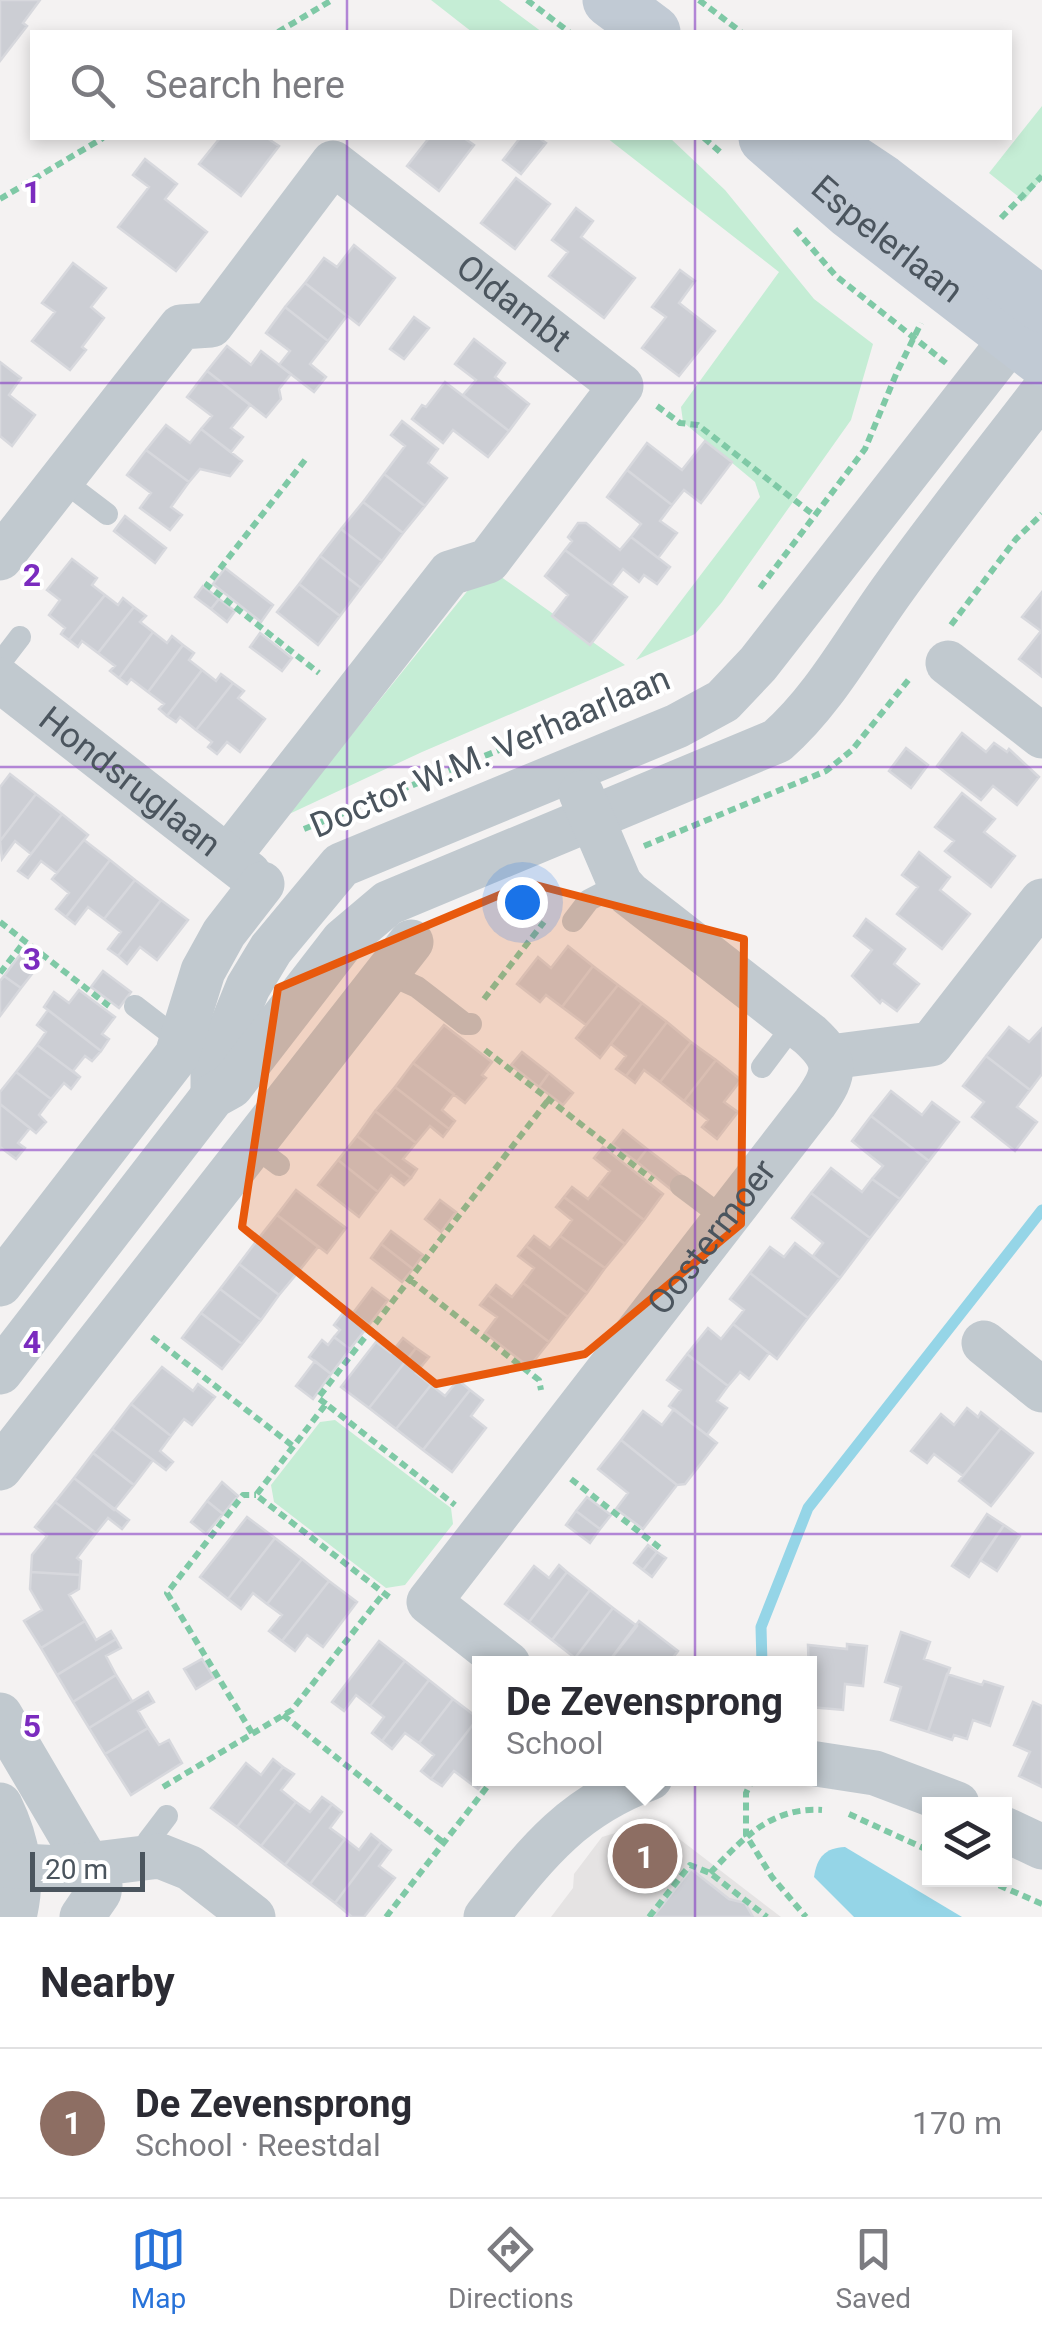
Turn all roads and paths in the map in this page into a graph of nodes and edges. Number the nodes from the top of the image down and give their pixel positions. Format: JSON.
{"nodes":[{"id":1,"x":332,"y":0,"type":"edge"},
{"id":2,"x":527,"y":0,"type":"edge"},
{"id":3,"x":610,"y":0,"type":"edge"},
{"id":4,"x":699,"y":0,"type":"edge"},
{"id":5,"x":281,"y":30,"type":"edge"},
{"id":6,"x":566,"y":30,"type":"edge"},
{"id":7,"x":649,"y":30,"type":"edge"},
{"id":8,"x":737,"y":30,"type":"edge"},
{"id":9,"x":99,"y":140,"type":"edge"},
{"id":10,"x":768,"y":140,"type":"edge"},
{"id":11,"x":819,"y":140,"type":"edge"},
{"id":12,"x":1042,"y":176,"type":"edge"},
{"id":13,"x":0,"y":199,"type":"edge"},
{"id":14,"x":1000,"y":219,"type":"dead end"},
{"id":15,"x":896,"y":324,"type":"dead end"},
{"id":16,"x":1035,"y":332,"type":"edge"},
{"id":17,"x":909,"y":345,"type":"dead end"},
{"id":18,"x":949,"y":366,"type":"dead end"},
{"id":19,"x":1042,"y":392,"type":"edge"},
{"id":20,"x":651,"y":402,"type":"dead end"},
{"id":21,"x":305,"y":460,"type":"dead end"},
{"id":22,"x":62,"y":479,"type":"junction"},
{"id":23,"x":106,"y":514,"type":"dead end"},
{"id":24,"x":815,"y":516,"type":"junction"},
{"id":25,"x":0,"y":558,"type":"edge"},
{"id":26,"x":755,"y":594,"type":"dead end"},
{"id":27,"x":20,"y":637,"type":"dead end"},
{"id":28,"x":948,"y":663,"type":"dead end"},
{"id":29,"x":310,"y":665,"type":"dead end"},
{"id":30,"x":2,"y":681,"type":"edge"},
{"id":31,"x":571,"y":721,"type":"dead end"},
{"id":32,"x":1042,"y":736,"type":"edge"},
{"id":33,"x":570,"y":770,"type":"junction"},
{"id":34,"x":592,"y":820,"type":"junction"},
{"id":35,"x":296,"y":833,"type":"dead end"},
{"id":36,"x":245,"y":870,"type":"junction"},
{"id":37,"x":620,"y":884,"type":"junction"},
{"id":38,"x":1042,"y":901,"type":"edge"},
{"id":39,"x":564,"y":914,"type":"joint"},
{"id":40,"x":300,"y":915,"type":"junction"},
{"id":41,"x":0,"y":922,"type":"edge"},
{"id":42,"x":25,"y":941,"type":"junction"},
{"id":43,"x":344,"y":941,"type":"junction"},
{"id":44,"x":397,"y":957,"type":"junction"},
{"id":45,"x":0,"y":973,"type":"edge"},
{"id":46,"x":123,"y":1007,"type":"joint"},
{"id":47,"x":795,"y":1023,"type":"junction"},
{"id":48,"x":474,"y":1027,"type":"junction"},
{"id":49,"x":183,"y":1044,"type":"junction"},
{"id":50,"x":830,"y":1057,"type":"junction"},
{"id":51,"x":762,"y":1067,"type":"dead end"},
{"id":52,"x":213,"y":1096,"type":"junction"},
{"id":53,"x":549,"y":1099,"type":"junction"},
{"id":54,"x":669,"y":1185,"type":"joint"},
{"id":55,"x":725,"y":1219,"type":"junction"},
{"id":56,"x":410,"y":1280,"type":"junction"},
{"id":57,"x":0,"y":1284,"type":"edge"},
{"id":58,"x":144,"y":1330,"type":"dead end"},
{"id":59,"x":985,"y":1360,"type":"dead end"},
{"id":60,"x":0,"y":1372,"type":"edge"},
{"id":61,"x":534,"y":1376,"type":"dead end"},
{"id":62,"x":1042,"y":1390,"type":"edge"},
{"id":63,"x":326,"y":1404,"type":"junction"},
{"id":64,"x":293,"y":1446,"type":"junction"},
{"id":65,"x":0,"y":1468,"type":"edge"},
{"id":66,"x":578,"y":1485,"type":"dead end"},
{"id":67,"x":256,"y":1495,"type":"junction"},
{"id":68,"x":458,"y":1507,"type":"dead end"},
{"id":69,"x":660,"y":1548,"type":"dead end"},
{"id":70,"x":384,"y":1593,"type":"junction"},
{"id":71,"x":412,"y":1606,"type":"junction"},
{"id":72,"x":495,"y":1656,"type":"edge"},
{"id":73,"x":284,"y":1714,"type":"junction"},
{"id":74,"x":0,"y":1715,"type":"edge"},
{"id":75,"x":252,"y":1733,"type":"junction"},
{"id":76,"x":817,"y":1764,"type":"edge"},
{"id":77,"x":488,"y":1786,"type":"edge"},
{"id":78,"x":749,"y":1786,"type":"edge"},
{"id":79,"x":602,"y":1788,"type":"edge"},
{"id":80,"x":159,"y":1789,"type":"dead end"},
{"id":81,"x":939,"y":1797,"type":"edge"},
{"id":82,"x":0,"y":1805,"type":"edge"},
{"id":83,"x":1012,"y":1833,"type":"edge"},
{"id":84,"x":746,"y":1835,"type":"junction"},
{"id":85,"x":444,"y":1842,"type":"junction"},
{"id":86,"x":922,"y":1846,"type":"edge"},
{"id":87,"x":1042,"y":1846,"type":"edge"},
{"id":88,"x":89,"y":1864,"type":"junction"},
{"id":89,"x":10,"y":1866,"type":"edge"},
{"id":90,"x":710,"y":1873,"type":"junction"},
{"id":91,"x":1003,"y":1887,"type":"edge"},
{"id":92,"x":1042,"y":1904,"type":"edge"},
{"id":93,"x":14,"y":1917,"type":"edge"},
{"id":94,"x":82,"y":1917,"type":"edge"},
{"id":95,"x":254,"y":1917,"type":"edge"},
{"id":96,"x":386,"y":1917,"type":"edge"},
{"id":97,"x":486,"y":1917,"type":"edge"},
{"id":98,"x":648,"y":1917,"type":"edge"},
{"id":99,"x":767,"y":1917,"type":"edge"},
{"id":100,"x":806,"y":1917,"type":"edge"}],
"edges":[{"from":1,"to":5,"type":"path"},
{"from":2,"to":6,"type":"path"},
{"from":3,"to":7,"type":"main road"},
{"from":4,"to":8,"type":"path"},
{"from":9,"to":13,"type":"path"},
{"from":10,"to":16,"type":"main road","name":"Espelerlaan"},
{"from":11,"to":16,"type":"main road","name":"Espelerlaan"},
{"from":12,"to":14,"type":"path"},
{"from":15,"to":18,"type":"path"},
{"from":16,"to":33,"type":"street","name":"Doctor W.M. Verhaarlaan"},
{"from":17,"to":24,"type":"path"},
{"from":19,"to":34,"type":"street","name":"Doctor W.M. Verhaarlaan"},
{"from":20,"to":24,"type":"path"},
{"from":21,"to":29,"type":"path"},
{"from":22,"to":23,"type":"lane"},
{"from":22,"to":25,"type":"street","name":"Oldambt"},
{"from":22,"to":36,"type":"street","name":"Oldambt"},
{"from":24,"to":26,"type":"path"},
{"from":27,"to":30,"type":"lane"},
{"from":28,"to":32,"type":"street"},
{"from":30,"to":36,"type":"street","name":"Hondsruglaan"},
{"from":31,"to":35,"type":"path","name":"Doctor W.M. Verhaarlaan"},
{"from":33,"to":34,"type":"street","name":"Doctor W.M. Verhaarlaan"},
{"from":33,"to":40,"type":"street","name":"Doctor W.M. Verhaarlaan"},
{"from":34,"to":37,"type":"street"},
{"from":34,"to":43,"type":"street","name":"Doctor W.M. Verhaarlaan"},
{"from":36,"to":40,"type":"street"},
{"from":36,"to":49,"type":"street"},
{"from":37,"to":39,"type":"lane"},
{"from":37,"to":47,"type":"street"},
{"from":38,"to":50,"type":"street"},
{"from":39,"to":48,"type":"path"},
{"from":40,"to":43,"type":"street"},
{"from":40,"to":52,"type":"street","name":"Doctor W.M. Verhaarlaan"},
{"from":41,"to":42,"type":"path"},
{"from":42,"to":45,"type":"path"},
{"from":42,"to":46,"type":"path"},
{"from":43,"to":44,"type":"street"},
{"from":43,"to":52,"type":"street","name":"Doctor W.M. Verhaarlaan"},
{"from":44,"to":48,"type":"lane"},
{"from":44,"to":65,"type":"street"},
{"from":46,"to":49,"type":"lane"},
{"from":47,"to":50,"type":"street"},
{"from":47,"to":51,"type":"lane"},
{"from":48,"to":53,"type":"path"},
{"from":49,"to":57,"type":"street"},
{"from":50,"to":55,"type":"street","name":"Oostermoer"},
{"from":52,"to":60,"type":"street","name":"Doctor W.M. Verhaarlaan"},
{"from":53,"to":54,"type":"path"},
{"from":53,"to":56,"type":"path"},
{"from":54,"to":55,"type":"lane"},
{"from":55,"to":71,"type":"street","name":"Oostermoer"},
{"from":56,"to":61,"type":"path"},
{"from":56,"to":63,"type":"path"},
{"from":58,"to":64,"type":"path"},
{"from":59,"to":62,"type":"street"},
{"from":63,"to":64,"type":"path"},
{"from":63,"to":68,"type":"path"},
{"from":64,"to":67,"type":"path"},
{"from":66,"to":69,"type":"path"},
{"from":67,"to":70,"type":"path"},
{"from":67,"to":75,"type":"path"},
{"from":70,"to":71,"type":"path"},
{"from":70,"to":73,"type":"path"},
{"from":71,"to":72,"type":"street"},
{"from":73,"to":75,"type":"path"},
{"from":73,"to":85,"type":"path"},
{"from":74,"to":88,"type":"street"},
{"from":75,"to":80,"type":"path"},
{"from":76,"to":81,"type":"street"},
{"from":77,"to":85,"type":"path"},
{"from":78,"to":84,"type":"path"},
{"from":79,"to":97,"type":"street"},
{"from":82,"to":89,"type":"street"},
{"from":83,"to":87,"type":"street"},
{"from":84,"to":86,"type":"path"},
{"from":84,"to":90,"type":"path"},
{"from":84,"to":100,"type":"path"},
{"from":85,"to":96,"type":"path"},
{"from":88,"to":89,"type":"street"},
{"from":88,"to":94,"type":"street"},
{"from":88,"to":95,"type":"street"},
{"from":89,"to":93,"type":"street"},
{"from":90,"to":98,"type":"path"},
{"from":90,"to":99,"type":"path"},
{"from":91,"to":92,"type":"path"}]}
